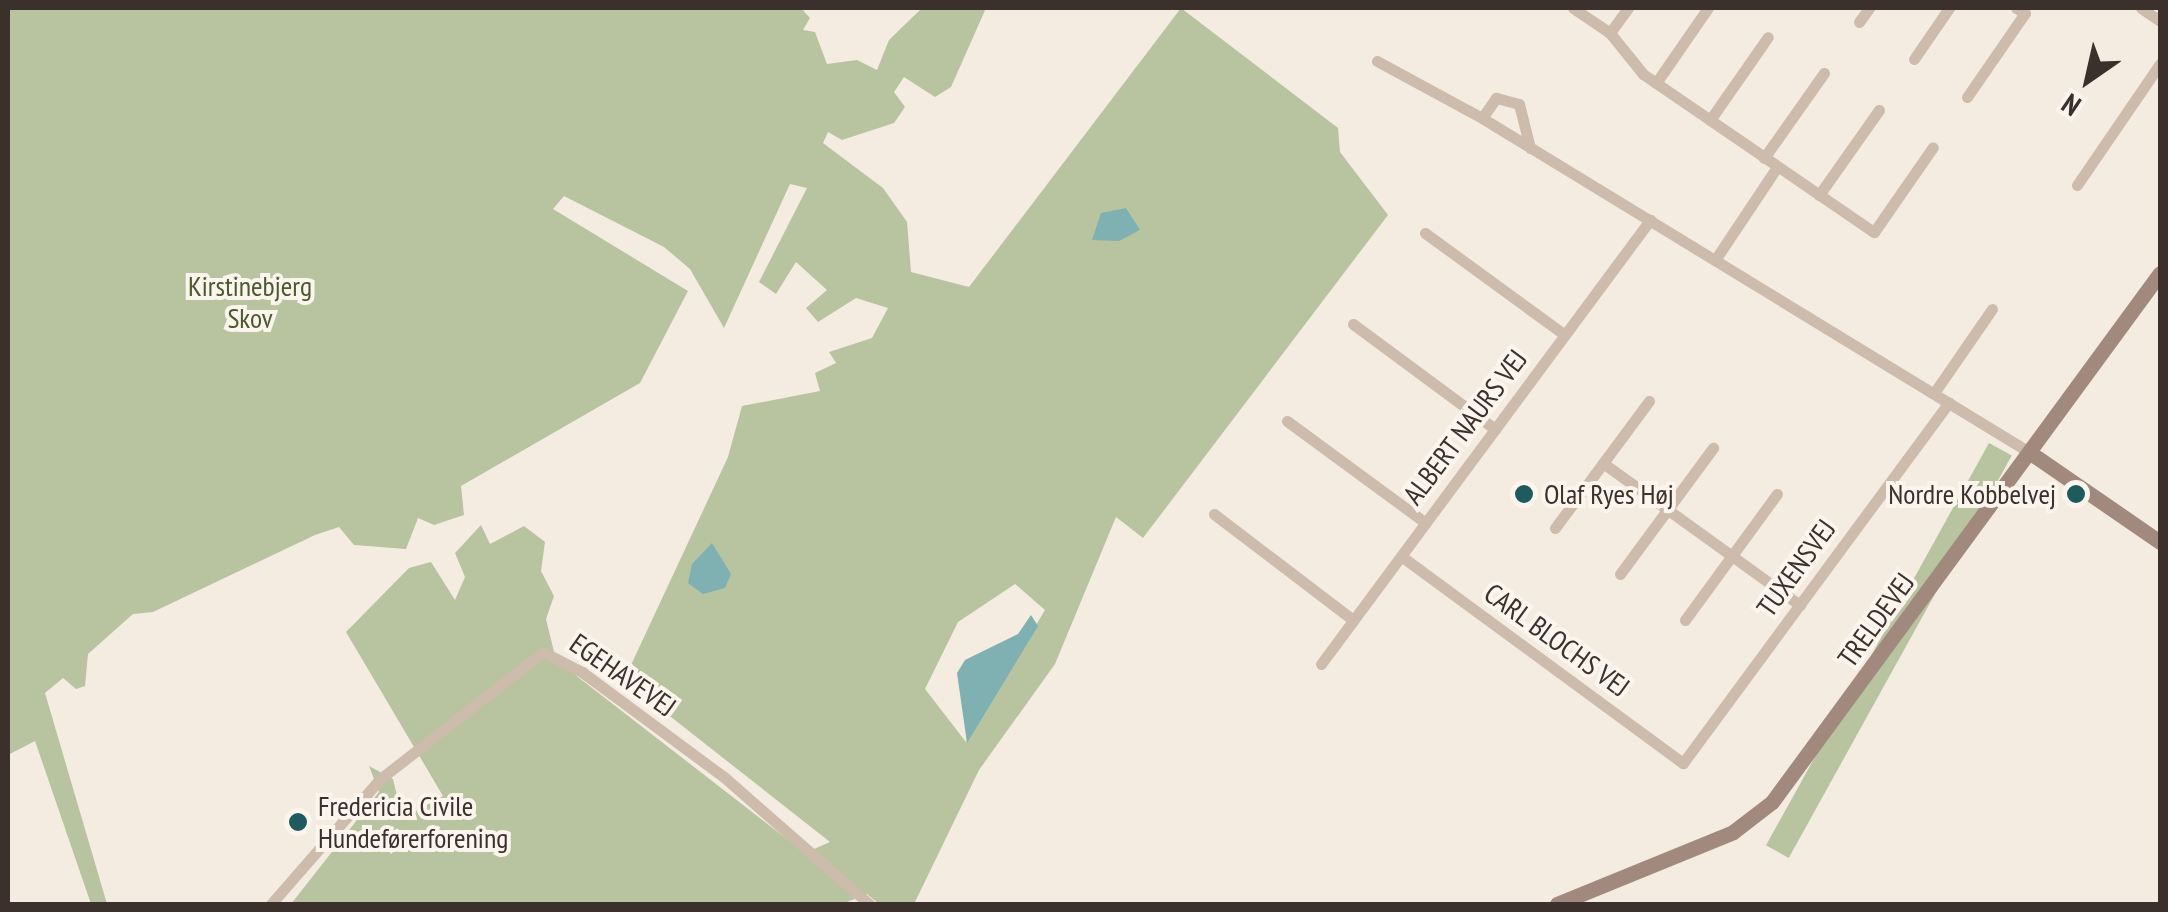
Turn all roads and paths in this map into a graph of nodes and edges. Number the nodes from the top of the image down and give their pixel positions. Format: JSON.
{"nodes":[{"id":1,"x":1574,"y":8,"type":"edge"},
{"id":2,"x":1628,"y":8,"type":"edge"},
{"id":3,"x":1708,"y":8,"type":"edge"},
{"id":4,"x":1869,"y":8,"type":"edge"},
{"id":5,"x":1949,"y":8,"type":"edge"},
{"id":6,"x":2016,"y":8,"type":"edge"},
{"id":7,"x":2140,"y":8,"type":"edge"},
{"id":8,"x":2160,"y":21,"type":"edge"},
{"id":9,"x":1859,"y":22,"type":"dead end"},
{"id":10,"x":1610,"y":34,"type":"junction"},
{"id":11,"x":1768,"y":37,"type":"dead end"},
{"id":12,"x":1914,"y":59,"type":"dead end"},
{"id":13,"x":1378,"y":60,"type":"dead end"},
{"id":14,"x":2160,"y":64,"type":"edge"},
{"id":15,"x":1824,"y":73,"type":"dead end"},
{"id":16,"x":1656,"y":83,"type":"junction"},
{"id":17,"x":1968,"y":89,"type":"dead end"},
{"id":18,"x":1879,"y":110,"type":"dead end"},
{"id":19,"x":1482,"y":118,"type":"junction"},
{"id":20,"x":1710,"y":120,"type":"junction"},
{"id":21,"x":1933,"y":147,"type":"dead end"},
{"id":22,"x":1530,"y":148,"type":"junction"},
{"id":23,"x":1764,"y":158,"type":"junction"},
{"id":24,"x":1777,"y":167,"type":"junction"},
{"id":25,"x":2077,"y":184,"type":"dead end"},
{"id":26,"x":1819,"y":195,"type":"junction"},
{"id":27,"x":1650,"y":220,"type":"junction"},
{"id":28,"x":1425,"y":233,"type":"dead end"},
{"id":29,"x":1714,"y":260,"type":"junction"},
{"id":30,"x":2160,"y":273,"type":"edge"},
{"id":31,"x":1992,"y":309,"type":"dead end"},
{"id":32,"x":1353,"y":324,"type":"dead end"},
{"id":33,"x":1565,"y":335,"type":"junction"},
{"id":34,"x":1934,"y":393,"type":"junction"},
{"id":35,"x":1648,"y":401,"type":"dead end"},
{"id":36,"x":1949,"y":402,"type":"junction"},
{"id":37,"x":1287,"y":421,"type":"dead end"},
{"id":38,"x":1495,"y":429,"type":"junction"},
{"id":39,"x":1714,"y":448,"type":"dead end"},
{"id":40,"x":2029,"y":452,"type":"junction"},
{"id":41,"x":1603,"y":463,"type":"junction"},
{"id":42,"x":1777,"y":494,"type":"dead end"},
{"id":43,"x":1667,"y":509,"type":"junction"},
{"id":44,"x":1214,"y":514,"type":"dead end"},
{"id":45,"x":1426,"y":523,"type":"junction"},
{"id":46,"x":1555,"y":528,"type":"dead end"},
{"id":47,"x":2160,"y":542,"type":"edge"},
{"id":48,"x":1401,"y":556,"type":"junction"},
{"id":49,"x":1732,"y":556,"type":"junction"},
{"id":50,"x":1620,"y":574,"type":"dead end"},
{"id":51,"x":1800,"y":605,"type":"junction"},
{"id":52,"x":1354,"y":620,"type":"junction"},
{"id":53,"x":1685,"y":620,"type":"dead end"},
{"id":54,"x":1321,"y":664,"type":"dead end"},
{"id":55,"x":1684,"y":763,"type":"joint"},
{"id":56,"x":270,"y":904,"type":"edge"},
{"id":57,"x":869,"y":904,"type":"edge"},
{"id":58,"x":1557,"y":904,"type":"edge"}],
"edges":[{"from":1,"to":10,"type":"street"},
{"from":2,"to":10,"type":"street"},
{"from":3,"to":16,"type":"street"},
{"from":4,"to":9,"type":"street"},
{"from":5,"to":12,"type":"street"},
{"from":6,"to":17,"type":"street"},
{"from":7,"to":8,"type":"street"},
{"from":10,"to":16,"type":"street"},
{"from":11,"to":20,"type":"street"},
{"from":13,"to":19,"type":"street"},
{"from":14,"to":25,"type":"street"},
{"from":15,"to":23,"type":"street"},
{"from":16,"to":20,"type":"street"},
{"from":18,"to":26,"type":"street"},
{"from":19,"to":22,"type":"street"},
{"from":19,"to":22,"type":"street"},
{"from":20,"to":23,"type":"street"},
{"from":21,"to":26,"type":"street"},
{"from":22,"to":27,"type":"street"},
{"from":23,"to":24,"type":"street"},
{"from":24,"to":26,"type":"street"},
{"from":24,"to":29,"type":"street"},
{"from":27,"to":29,"type":"street"},
{"from":27,"to":33,"type":"street","name":"ALBERT NAURS VEJ"},
{"from":28,"to":33,"type":"street"},
{"from":29,"to":34,"type":"street"},
{"from":30,"to":40,"type":"street","name":"TRELDEVEJ"},
{"from":31,"to":34,"type":"street"},
{"from":32,"to":38,"type":"street"},
{"from":33,"to":38,"type":"street","name":"ALBERT NAURS VEJ"},
{"from":34,"to":36,"type":"street"},
{"from":35,"to":41,"type":"street"},
{"from":36,"to":40,"type":"street"},
{"from":36,"to":51,"type":"street","name":"TUXENSVEJ"},
{"from":37,"to":45,"type":"street"},
{"from":38,"to":45,"type":"street","name":"ALBERT NAURS VEJ"},
{"from":39,"to":43,"type":"street"},
{"from":40,"to":47,"type":"street"},
{"from":40,"to":58,"type":"street","name":"TRELDEVEJ"},
{"from":41,"to":43,"type":"street"},
{"from":41,"to":46,"type":"street"},
{"from":42,"to":49,"type":"street"},
{"from":43,"to":49,"type":"street"},
{"from":43,"to":50,"type":"street"},
{"from":44,"to":52,"type":"street"},
{"from":45,"to":48,"type":"street","name":"ALBERT NAURS VEJ"},
{"from":48,"to":52,"type":"street","name":"ALBERT NAURS VEJ"},
{"from":48,"to":55,"type":"street","name":"CARL BLOCHS VEJ"},
{"from":49,"to":51,"type":"street"},
{"from":49,"to":53,"type":"street"},
{"from":51,"to":55,"type":"street","name":"TUXENSVEJ"},
{"from":52,"to":54,"type":"street","name":"ALBERT NAURS VEJ"},
{"from":56,"to":57,"type":"street","name":"EGEHAVEVEJ"}]}
